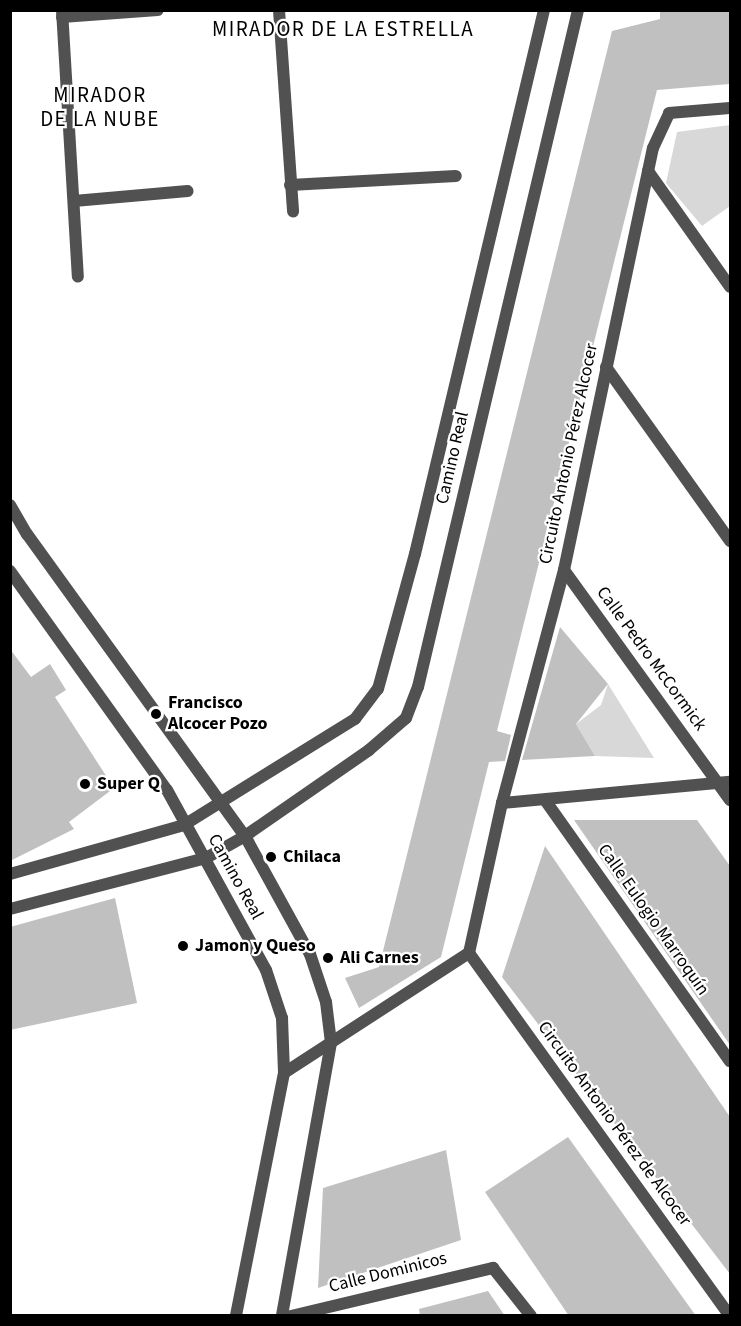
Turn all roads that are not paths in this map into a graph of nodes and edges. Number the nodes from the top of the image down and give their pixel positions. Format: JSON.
{"nodes":[{"id":1,"x":158,"y":10,"type":"edge"},
{"id":2,"x":279,"y":10,"type":"edge"},
{"id":3,"x":544,"y":10,"type":"edge"},
{"id":4,"x":573,"y":11,"type":"edge"},
{"id":5,"x":62,"y":14,"type":"edge"},
{"id":6,"x":730,"y":108,"type":"edge"},
{"id":7,"x":648,"y":171,"type":"junction"},
{"id":8,"x":456,"y":176,"type":"dead end"},
{"id":9,"x":290,"y":185,"type":"junction"},
{"id":10,"x":188,"y":191,"type":"dead end"},
{"id":11,"x":74,"y":201,"type":"junction"},
{"id":12,"x":293,"y":212,"type":"dead end"},
{"id":13,"x":78,"y":277,"type":"dead end"},
{"id":14,"x":730,"y":287,"type":"edge"},
{"id":15,"x":606,"y":367,"type":"junction"},
{"id":16,"x":10,"y":505,"type":"edge"},
{"id":17,"x":730,"y":541,"type":"edge"},
{"id":18,"x":564,"y":570,"type":"junction"},
{"id":19,"x":10,"y":571,"type":"edge"},
{"id":20,"x":725,"y":782,"type":"edge"},
{"id":21,"x":545,"y":800,"type":"junction"},
{"id":22,"x":730,"y":800,"type":"edge"},
{"id":23,"x":221,"y":802,"type":"junction"},
{"id":24,"x":502,"y":804,"type":"junction"},
{"id":25,"x":184,"y":825,"type":"junction"},
{"id":26,"x":245,"y":836,"type":"junction"},
{"id":27,"x":206,"y":858,"type":"junction"},
{"id":28,"x":11,"y":872,"type":"edge"},
{"id":29,"x":10,"y":909,"type":"edge"},
{"id":30,"x":469,"y":953,"type":"junction"},
{"id":31,"x":331,"y":1043,"type":"junction"},
{"id":32,"x":730,"y":1061,"type":"edge"},
{"id":33,"x":284,"y":1073,"type":"junction"},
{"id":34,"x":236,"y":1316,"type":"edge"},
{"id":35,"x":282,"y":1316,"type":"edge"},
{"id":36,"x":291,"y":1316,"type":"edge"},
{"id":37,"x":531,"y":1316,"type":"edge"},
{"id":38,"x":730,"y":1316,"type":"edge"}],
"edges":[{"from":1,"to":5,"type":"street"},
{"from":2,"to":9,"type":"street"},
{"from":3,"to":23,"type":"street","name":"Camino Real"},
{"from":4,"to":26,"type":"street","name":"Camino Real"},
{"from":5,"to":11,"type":"street"},
{"from":6,"to":7,"type":"street","name":"Circuito Antonio Pérez Alcocer"},
{"from":7,"to":14,"type":"street"},
{"from":7,"to":15,"type":"street","name":"Circuito Antonio Pérez Alcocer"},
{"from":8,"to":9,"type":"street"},
{"from":9,"to":12,"type":"street"},
{"from":10,"to":11,"type":"street"},
{"from":11,"to":13,"type":"street"},
{"from":15,"to":17,"type":"street"},
{"from":15,"to":18,"type":"street","name":"Circuito Antonio Pérez Alcocer"},
{"from":16,"to":23,"type":"street","name":"Camino Real"},
{"from":18,"to":20,"type":"street","name":"Calle Pedro McCormick"},
{"from":18,"to":24,"type":"street","name":"Circuito Antonio Pérez Alcocer"},
{"from":19,"to":25,"type":"street","name":"Camino Real"},
{"from":20,"to":21,"type":"street"},
{"from":20,"to":22,"type":"street","name":"Calle Pedro McCormick"},
{"from":21,"to":24,"type":"street"},
{"from":21,"to":32,"type":"street","name":"Calle Eulogio Marroquín"},
{"from":23,"to":25,"type":"street"},
{"from":23,"to":26,"type":"street","name":"Camino Real"},
{"from":24,"to":30,"type":"street"},
{"from":25,"to":27,"type":"street","name":"Camino Real"},
{"from":25,"to":28,"type":"street"},
{"from":26,"to":27,"type":"street"},
{"from":26,"to":31,"type":"street","name":"Camino Real"},
{"from":27,"to":29,"type":"street"},
{"from":27,"to":33,"type":"street","name":"Camino Real"},
{"from":30,"to":31,"type":"street"},
{"from":30,"to":38,"type":"street","name":"Circuito Antonio Pérez de Alcocer"},
{"from":31,"to":33,"type":"street"},
{"from":31,"to":35,"type":"street","name":"Camino Real"},
{"from":33,"to":34,"type":"street","name":"Camino Real"},
{"from":36,"to":37,"type":"street","name":"Calle Dominicos"}]}
